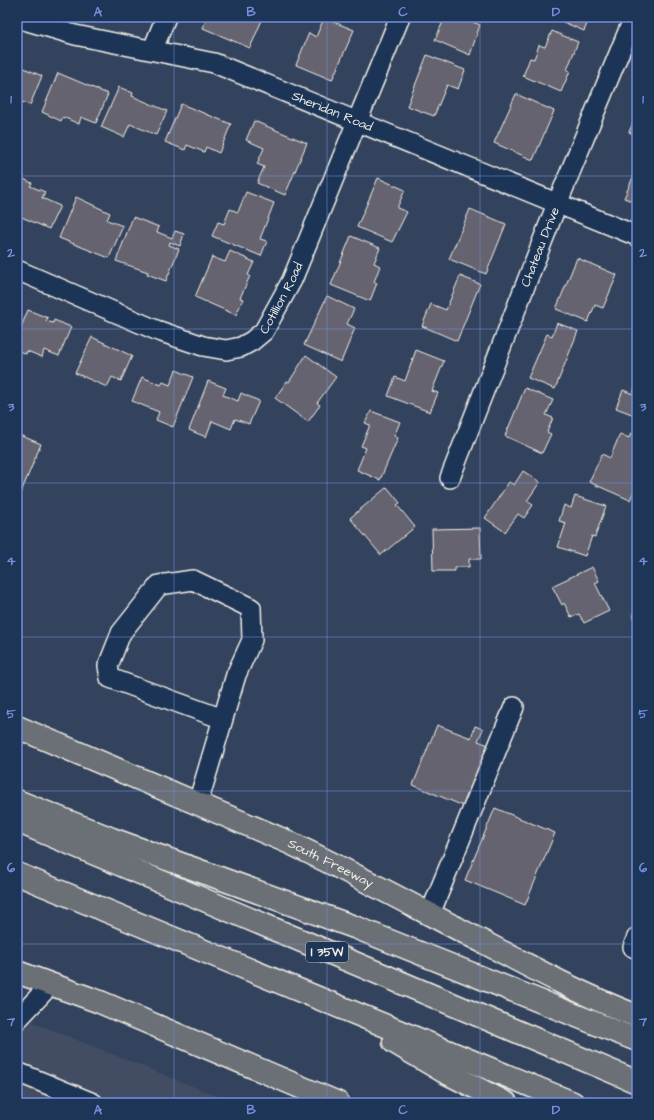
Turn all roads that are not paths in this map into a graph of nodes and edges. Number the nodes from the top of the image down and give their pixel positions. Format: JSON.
{"nodes":[{"id":1,"x":166,"y":17,"type":"edge"},
{"id":2,"x":400,"y":17,"type":"edge"},
{"id":3,"x":634,"y":17,"type":"edge"},
{"id":4,"x":17,"y":18,"type":"edge"},
{"id":5,"x":152,"y":49,"type":"junction"},
{"id":6,"x":358,"y":121,"type":"junction"},
{"id":7,"x":558,"y":204,"type":"junction"},
{"id":8,"x":637,"y":236,"type":"edge"},
{"id":9,"x":17,"y":270,"type":"edge"},
{"id":10,"x":450,"y":478,"type":"dead end"},
{"id":11,"x":514,"y":707,"type":"dead end"},
{"id":12,"x":223,"y":719,"type":"junction"},
{"id":13,"x":17,"y":727,"type":"edge"},
{"id":14,"x":17,"y":801,"type":"edge"},
{"id":15,"x":198,"y":803,"type":"junction"},
{"id":16,"x":17,"y":822,"type":"edge"},
{"id":17,"x":17,"y":874,"type":"edge"},
{"id":18,"x":430,"y":914,"type":"junction"},
{"id":19,"x":637,"y":938,"type":"edge"},
{"id":20,"x":637,"y":949,"type":"edge"},
{"id":21,"x":17,"y":972,"type":"edge"},
{"id":22,"x":52,"y":984,"type":"junction"},
{"id":23,"x":333,"y":1005,"type":"junction"},
{"id":24,"x":637,"y":1016,"type":"edge"},
{"id":25,"x":17,"y":1020,"type":"edge"},
{"id":26,"x":637,"y":1040,"type":"edge"},
{"id":27,"x":17,"y":1072,"type":"edge"},
{"id":28,"x":637,"y":1082,"type":"edge"},
{"id":29,"x":93,"y":1103,"type":"edge"},
{"id":30,"x":338,"y":1103,"type":"edge"},
{"id":31,"x":506,"y":1103,"type":"edge"},
{"id":32,"x":573,"y":1103,"type":"edge"}],
"edges":[{"from":1,"to":5,"type":"street"},
{"from":2,"to":6,"type":"street","name":"Cotillion Road"},
{"from":3,"to":7,"type":"street","name":"Chateau Drive"},
{"from":4,"to":5,"type":"street","name":"Sheridan Road"},
{"from":5,"to":6,"type":"street","name":"Sheridan Road"},
{"from":6,"to":7,"type":"street","name":"Sheridan Road"},
{"from":6,"to":9,"type":"street","name":"Cotillion Road"},
{"from":7,"to":8,"type":"street","name":"Sheridan Road"},
{"from":7,"to":10,"type":"street","name":"Chateau Drive"},
{"from":11,"to":18,"type":"street"},
{"from":12,"to":12,"type":"street"},
{"from":12,"to":15,"type":"street"},
{"from":13,"to":15,"type":"main road","name":"South Freeway"},
{"from":14,"to":26,"type":"main road"},
{"from":15,"to":18,"type":"main road","name":"South Freeway"},
{"from":16,"to":28,"type":"main road","number":"I 35W"},
{"from":17,"to":23,"type":"main road"},
{"from":18,"to":24,"type":"main road","name":"South Freeway"},
{"from":19,"to":20,"type":"street"},
{"from":21,"to":22,"type":"main road"},
{"from":22,"to":25,"type":"street"},
{"from":22,"to":30,"type":"main road"},
{"from":23,"to":31,"type":"main road"},
{"from":23,"to":32,"type":"main road"},
{"from":27,"to":29,"type":"street"}]}
